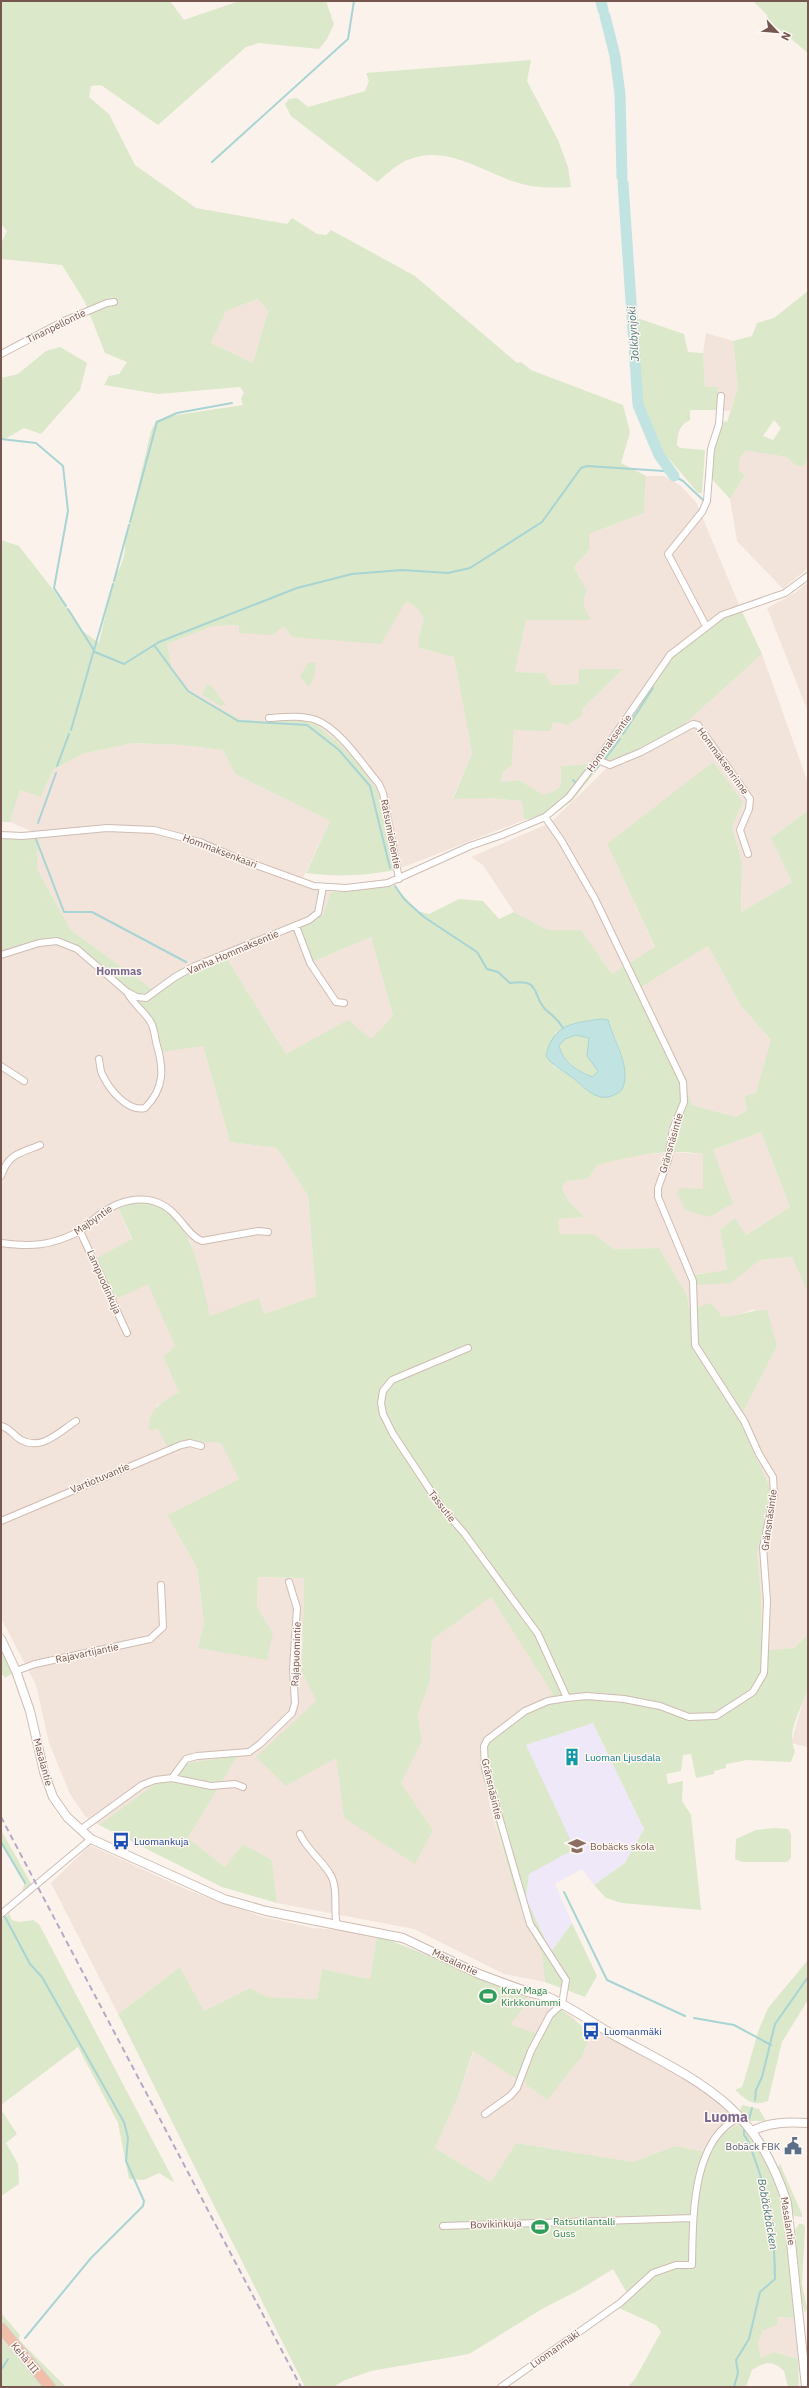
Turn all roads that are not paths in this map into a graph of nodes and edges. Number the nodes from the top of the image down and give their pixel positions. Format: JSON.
{"nodes":[{"id":1,"x":114,"y":302,"type":"dead end"},
{"id":2,"x":1,"y":354,"type":"edge"},
{"id":3,"x":721,"y":396,"type":"dead end"},
{"id":4,"x":808,"y":576,"type":"edge"},
{"id":5,"x":706,"y":626,"type":"junction"},
{"id":6,"x":269,"y":718,"type":"dead end"},
{"id":7,"x":598,"y":760,"type":"junction"},
{"id":8,"x":545,"y":817,"type":"junction"},
{"id":9,"x":1,"y":835,"type":"edge"},
{"id":10,"x":748,"y":854,"type":"dead end"},
{"id":11,"x":399,"y":879,"type":"junction"},
{"id":12,"x":388,"y":883,"type":"joint"},
{"id":13,"x":323,"y":887,"type":"junction"},
{"id":14,"x":296,"y":926,"type":"junction"},
{"id":15,"x":1,"y":955,"type":"edge"},
{"id":16,"x":127,"y":992,"type":"junction"},
{"id":17,"x":344,"y":1003,"type":"dead end"},
{"id":18,"x":99,"y":1059,"type":"dead end"},
{"id":19,"x":1,"y":1066,"type":"edge"},
{"id":20,"x":24,"y":1081,"type":"dead end"},
{"id":21,"x":40,"y":1145,"type":"dead end"},
{"id":22,"x":1,"y":1176,"type":"edge"},
{"id":23,"x":80,"y":1231,"type":"junction"},
{"id":24,"x":268,"y":1232,"type":"dead end"},
{"id":25,"x":1,"y":1243,"type":"edge"},
{"id":26,"x":127,"y":1333,"type":"dead end"},
{"id":27,"x":468,"y":1348,"type":"dead end"},
{"id":28,"x":76,"y":1421,"type":"dead end"},
{"id":29,"x":1,"y":1426,"type":"edge"},
{"id":30,"x":201,"y":1446,"type":"dead end"},
{"id":31,"x":1,"y":1521,"type":"edge"},
{"id":32,"x":289,"y":1582,"type":"dead end"},
{"id":33,"x":162,"y":1584,"type":"dead end"},
{"id":34,"x":1,"y":1639,"type":"edge"},
{"id":35,"x":16,"y":1671,"type":"junction"},
{"id":36,"x":567,"y":1698,"type":"junction"},
{"id":37,"x":172,"y":1778,"type":"junction"},
{"id":38,"x":243,"y":1787,"type":"dead end"},
{"id":39,"x":80,"y":1830,"type":"junction"},
{"id":40,"x":300,"y":1834,"type":"dead end"},
{"id":41,"x":91,"y":1839,"type":"junction"},
{"id":42,"x":1,"y":1914,"type":"edge"},
{"id":43,"x":337,"y":1926,"type":"junction"},
{"id":44,"x":562,"y":2004,"type":"junction"},
{"id":45,"x":484,"y":2114,"type":"dead end"},
{"id":46,"x":740,"y":2117,"type":"junction"},
{"id":47,"x":808,"y":2123,"type":"edge"},
{"id":48,"x":752,"y":2131,"type":"junction"},
{"id":49,"x":693,"y":2218,"type":"junction"},
{"id":50,"x":443,"y":2226,"type":"dead end"},
{"id":51,"x":1,"y":2328,"type":"edge"},
{"id":52,"x":50,"y":2387,"type":"edge"},
{"id":53,"x":501,"y":2387,"type":"edge"},
{"id":54,"x":806,"y":2387,"type":"edge"}],
"edges":[{"from":1,"to":2,"type":"street","name":"Tinanpellontie"},
{"from":3,"to":5,"type":"street"},
{"from":4,"to":5,"type":"street","name":"Hommaksentie"},
{"from":5,"to":7,"type":"street","name":"Hommaksentie"},
{"from":6,"to":11,"type":"street","name":"Ratsumiehentie"},
{"from":7,"to":8,"type":"street","name":"Hommaksentie"},
{"from":7,"to":10,"type":"street","name":"Hommaksenrinne"},
{"from":8,"to":11,"type":"street","name":"Hommaksentie"},
{"from":8,"to":36,"type":"street","name":"Gränsnäsintie"},
{"from":9,"to":13,"type":"street","name":"Hommaksenkaari"},
{"from":11,"to":12,"type":"street","name":"Hommaksentie"},
{"from":12,"to":13,"type":"street","name":"Hommaksenkaari"},
{"from":13,"to":14,"type":"street","name":"Vanha Hommaksentie"},
{"from":14,"to":16,"type":"street","name":"Vanha Hommaksentie"},
{"from":14,"to":17,"type":"street"},
{"from":15,"to":16,"type":"street","name":"Vanha Hommaksentie"},
{"from":16,"to":18,"type":"street"},
{"from":19,"to":20,"type":"street"},
{"from":21,"to":22,"type":"street"},
{"from":23,"to":24,"type":"street","name":"Majbyntie"},
{"from":23,"to":25,"type":"street","name":"Majbyntie"},
{"from":23,"to":26,"type":"street","name":"Lampuodinkuja"},
{"from":27,"to":36,"type":"street","name":"Tassutie"},
{"from":28,"to":29,"type":"street"},
{"from":30,"to":31,"type":"street","name":"Vartiotuvantie"},
{"from":32,"to":37,"type":"street","name":"Rajapuomintie"},
{"from":33,"to":35,"type":"street","name":"Rajavartijantie"},
{"from":34,"to":35,"type":"street","name":"Masalantie"},
{"from":35,"to":39,"type":"street","name":"Masalantie"},
{"from":36,"to":44,"type":"street","name":"Gränsnäsintie"},
{"from":37,"to":38,"type":"street"},
{"from":37,"to":39,"type":"street"},
{"from":39,"to":41,"type":"street","name":"Masalantie"},
{"from":40,"to":43,"type":"street"},
{"from":41,"to":42,"type":"street"},
{"from":41,"to":43,"type":"street","name":"Masalantie"},
{"from":43,"to":44,"type":"street","name":"Masalantie"},
{"from":44,"to":45,"type":"street"},
{"from":44,"to":46,"type":"street","name":"Masalantie"},
{"from":46,"to":48,"type":"street","name":"Masalantie"},
{"from":46,"to":49,"type":"street","name":"Luomanmäki"},
{"from":47,"to":48,"type":"street"},
{"from":48,"to":54,"type":"street","name":"Masalantie"},
{"from":49,"to":50,"type":"street","name":"Bovikinkuja"},
{"from":49,"to":53,"type":"street","name":"Luomanmäki"},
{"from":51,"to":52,"type":"highway","name":"Kehä III"}]}
